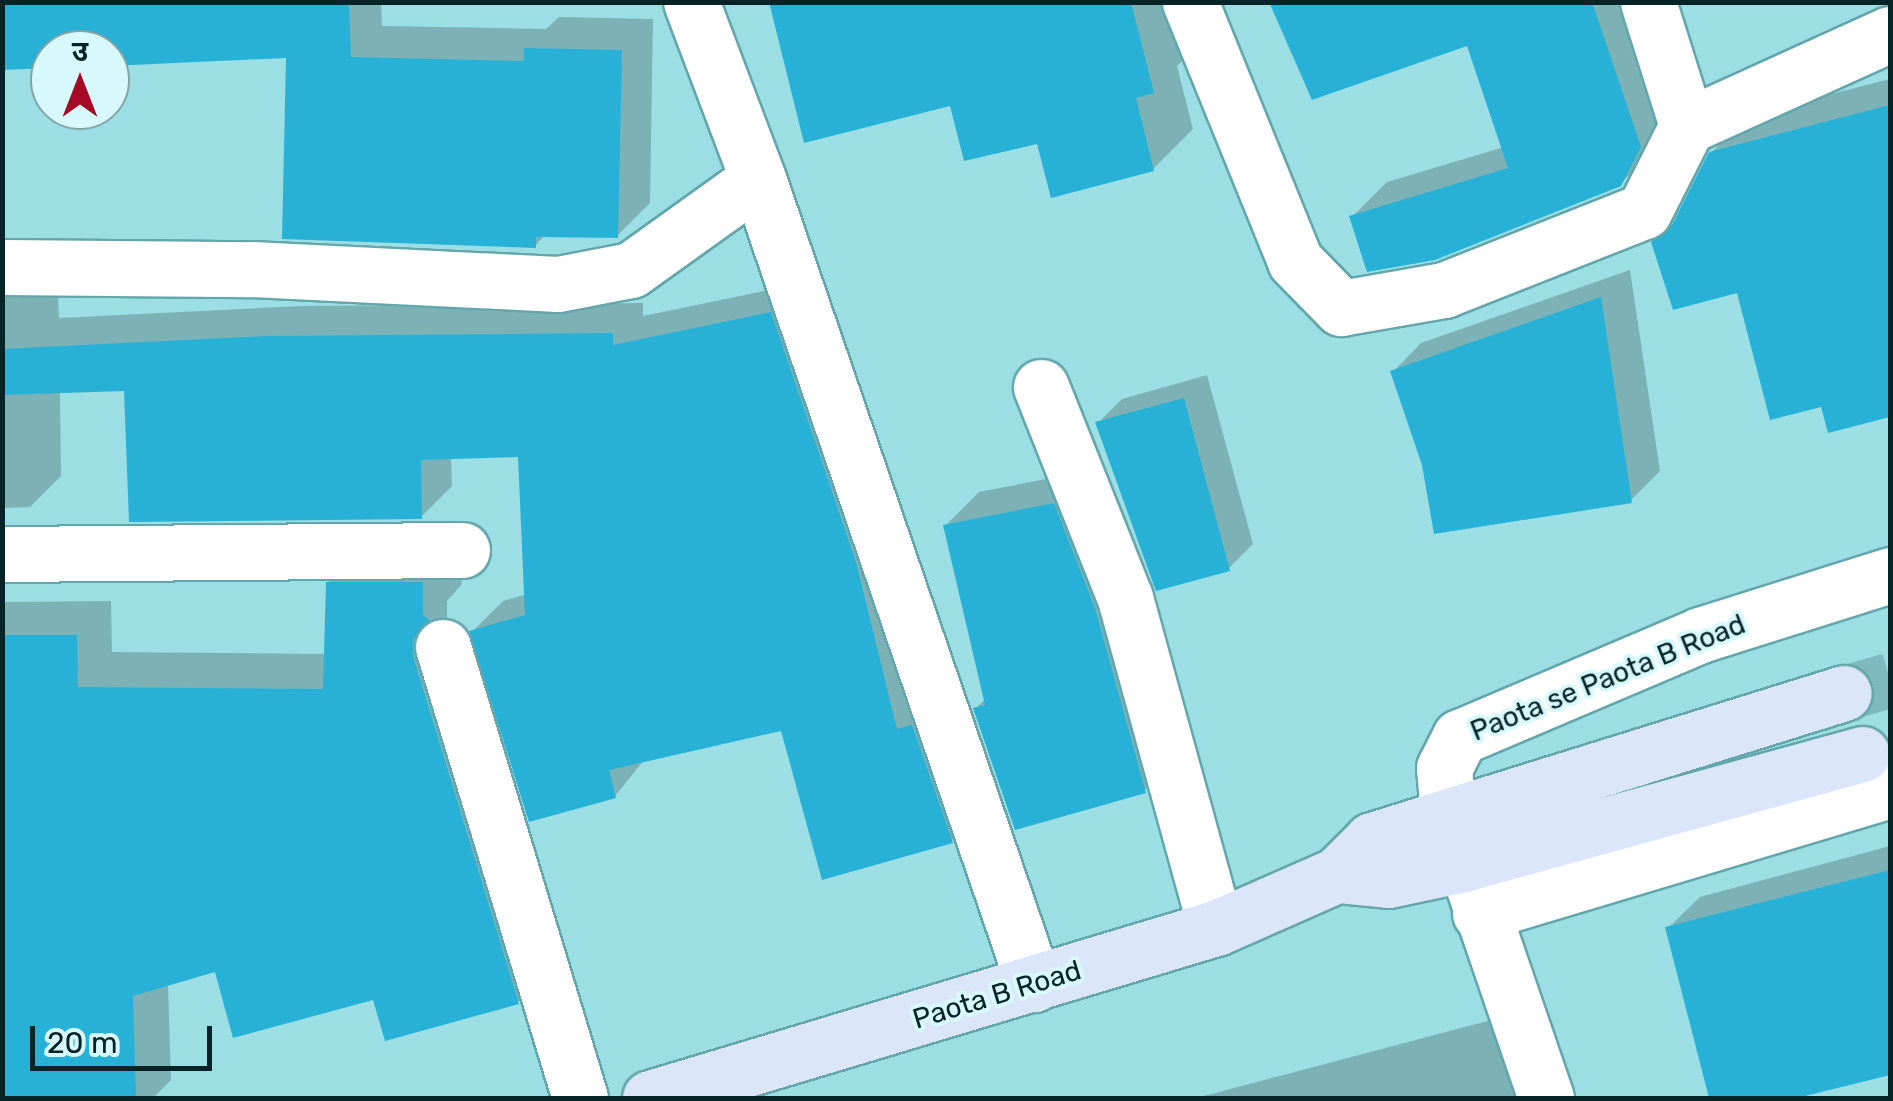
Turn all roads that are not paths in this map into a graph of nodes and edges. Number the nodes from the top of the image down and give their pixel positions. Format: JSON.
{"nodes":[{"id":1,"x":691,"y":2,"type":"edge"},
{"id":2,"x":1190,"y":2,"type":"edge"},
{"id":3,"x":1648,"y":2,"type":"edge"},
{"id":4,"x":1890,"y":34,"type":"edge"},
{"id":5,"x":1686,"y":126,"type":"junction"},
{"id":6,"x":758,"y":179,"type":"junction"},
{"id":7,"x":2,"y":268,"type":"edge"},
{"id":8,"x":1040,"y":387,"type":"dead end"},
{"id":9,"x":462,"y":550,"type":"dead end"},
{"id":10,"x":2,"y":554,"type":"edge"},
{"id":11,"x":1890,"y":575,"type":"edge"},
{"id":12,"x":443,"y":647,"type":"dead end"},
{"id":13,"x":1844,"y":693,"type":"tunnel mouth"},
{"id":14,"x":1876,"y":772,"type":"edge"},
{"id":15,"x":1448,"y":812,"type":"junction"},
{"id":16,"x":1338,"y":874,"type":"junction"},
{"id":17,"x":1472,"y":889,"type":"junction"},
{"id":18,"x":1216,"y":928,"type":"junction"},
{"id":19,"x":1034,"y":984,"type":"junction"},
{"id":20,"x":580,"y":1098,"type":"edge"},
{"id":21,"x":650,"y":1098,"type":"edge"},
{"id":22,"x":1546,"y":1098,"type":"edge"}],
"edges":[{"from":1,"to":6,"type":"street"},
{"from":2,"to":5,"type":"street"},
{"from":3,"to":5,"type":"street"},
{"from":4,"to":5,"type":"street"},
{"from":6,"to":7,"type":"street"},
{"from":6,"to":19,"type":"street"},
{"from":8,"to":18,"type":"street"},
{"from":9,"to":10,"type":"street"},
{"from":11,"to":15,"type":"street","name":"Paota se Paota B Road"},
{"from":12,"to":20,"type":"street"},
{"from":13,"to":15,"type":"street","name":"Paota B Road"},
{"from":14,"to":17,"type":"street"},
{"from":15,"to":16,"type":"street","name":"Paota B Road"},
{"from":15,"to":17,"type":"street","name":"Paota se Paota B Road"},
{"from":16,"to":17,"type":"street"},
{"from":16,"to":18,"type":"street","name":"Paota B Road"},
{"from":17,"to":22,"type":"street","name":"Paota se Paota B Road"},
{"from":18,"to":19,"type":"street","name":"Paota B Road"},
{"from":19,"to":21,"type":"street","name":"Paota B Road"}]}
